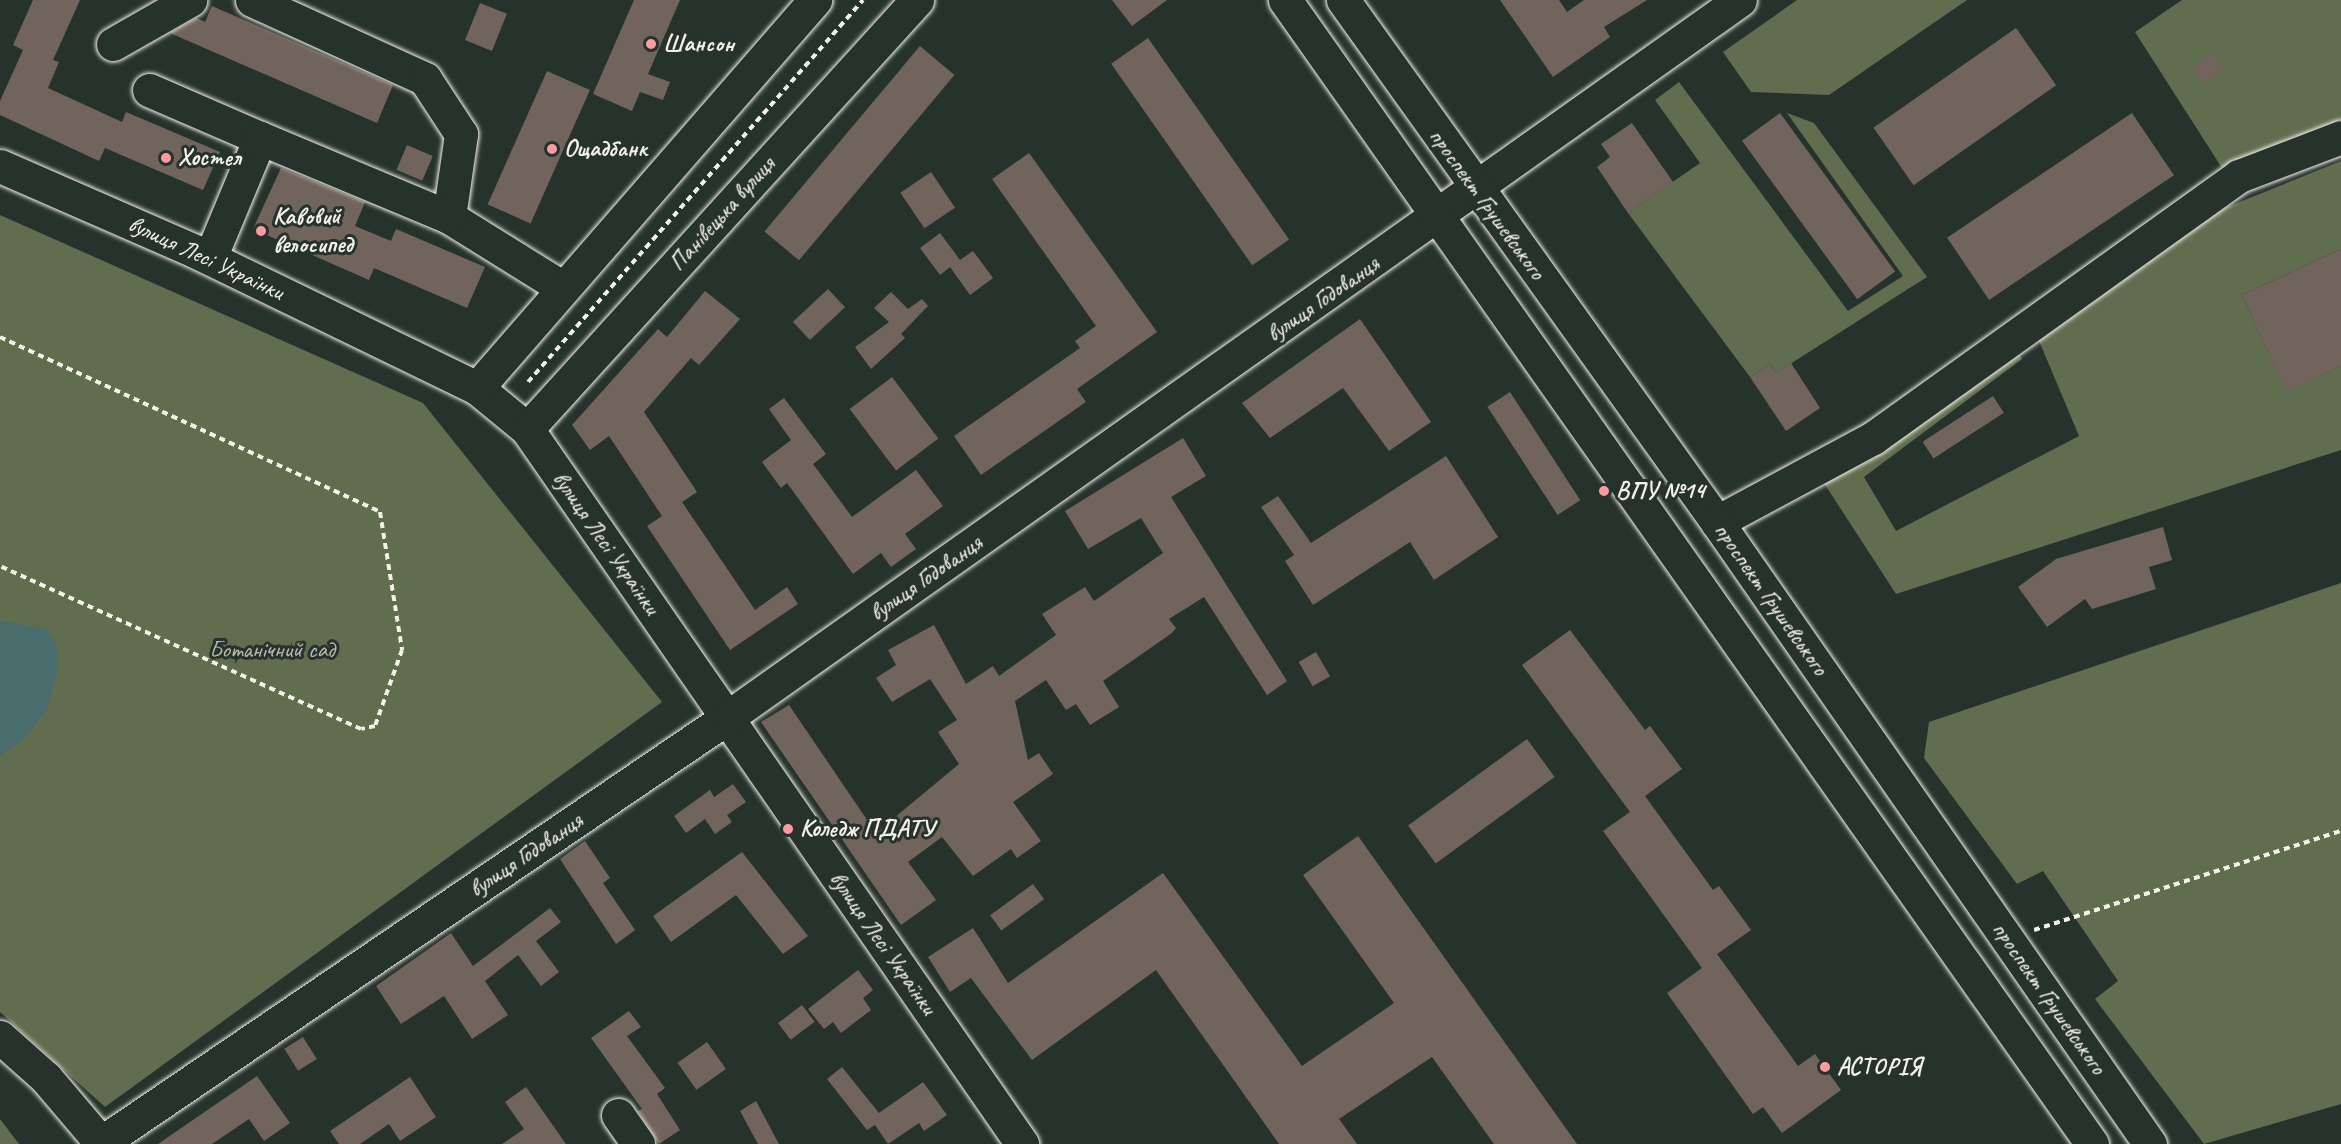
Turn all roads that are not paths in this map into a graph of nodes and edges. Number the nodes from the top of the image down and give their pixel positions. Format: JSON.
{"nodes":[{"id":1,"x":190,"y":0,"type":"edge"},
{"id":2,"x":252,"y":0,"type":"edge"},
{"id":3,"x":815,"y":0,"type":"edge"},
{"id":4,"x":917,"y":0,"type":"edge"},
{"id":5,"x":1285,"y":0,"type":"edge"},
{"id":6,"x":1344,"y":0,"type":"edge"},
{"id":7,"x":1740,"y":0,"type":"edge"},
{"id":8,"x":112,"y":44,"type":"dead end"},
{"id":9,"x":149,"y":90,"type":"dead end"},
{"id":10,"x":260,"y":138,"type":"junction"},
{"id":11,"x":2341,"y":138,"type":"edge"},
{"id":12,"x":0,"y":166,"type":"edge"},
{"id":13,"x":1475,"y":189,"type":"junction"},
{"id":14,"x":1438,"y":216,"type":"junction"},
{"id":15,"x":449,"y":217,"type":"junction"},
{"id":16,"x":210,"y":258,"type":"junction"},
{"id":17,"x":563,"y":288,"type":"junction"},
{"id":18,"x":477,"y":388,"type":"junction"},
{"id":19,"x":526,"y":429,"type":"junction"},
{"id":20,"x":1717,"y":522,"type":"junction"},
{"id":21,"x":728,"y":717,"type":"junction"},
{"id":22,"x":0,"y":1037,"type":"edge"},
{"id":23,"x":618,"y":1115,"type":"dead end"},
{"id":24,"x":102,"y":1143,"type":"edge"},
{"id":25,"x":638,"y":1144,"type":"edge"},
{"id":26,"x":1022,"y":1144,"type":"edge"},
{"id":27,"x":2092,"y":1144,"type":"edge"},
{"id":28,"x":2150,"y":1144,"type":"edge"}],
"edges":[{"from":1,"to":8,"type":"street"},
{"from":2,"to":15,"type":"street"},
{"from":3,"to":17,"type":"street"},
{"from":4,"to":19,"type":"street","name":"Панівецька вулиця"},
{"from":5,"to":14,"type":"street","name":"проспект Грушевського"},
{"from":6,"to":13,"type":"street","name":"проспект Грушевського"},
{"from":7,"to":13,"type":"street","name":"вулиця Годованця"},
{"from":9,"to":10,"type":"street"},
{"from":10,"to":15,"type":"street"},
{"from":10,"to":16,"type":"street"},
{"from":11,"to":20,"type":"street"},
{"from":12,"to":16,"type":"street","name":"вулиця Лесі Українки"},
{"from":13,"to":14,"type":"street","name":"вулиця Годованця"},
{"from":13,"to":20,"type":"street","name":"проспект Грушевського"},
{"from":14,"to":21,"type":"street","name":"вулиця Годованця"},
{"from":14,"to":27,"type":"street","name":"проспект Грушевського"},
{"from":15,"to":17,"type":"street"},
{"from":16,"to":18,"type":"street","name":"вулиця Лесі Українки"},
{"from":17,"to":18,"type":"street"},
{"from":18,"to":19,"type":"street","name":"вулиця Лесі Українки"},
{"from":19,"to":21,"type":"street","name":"вулиця Лесі Українки"},
{"from":20,"to":28,"type":"street","name":"проспект Грушевського"},
{"from":21,"to":24,"type":"street","name":"вулиця Годованця"},
{"from":21,"to":26,"type":"street","name":"вулиця Лесі Українки"},
{"from":22,"to":24,"type":"street"},
{"from":23,"to":25,"type":"street"}]}
